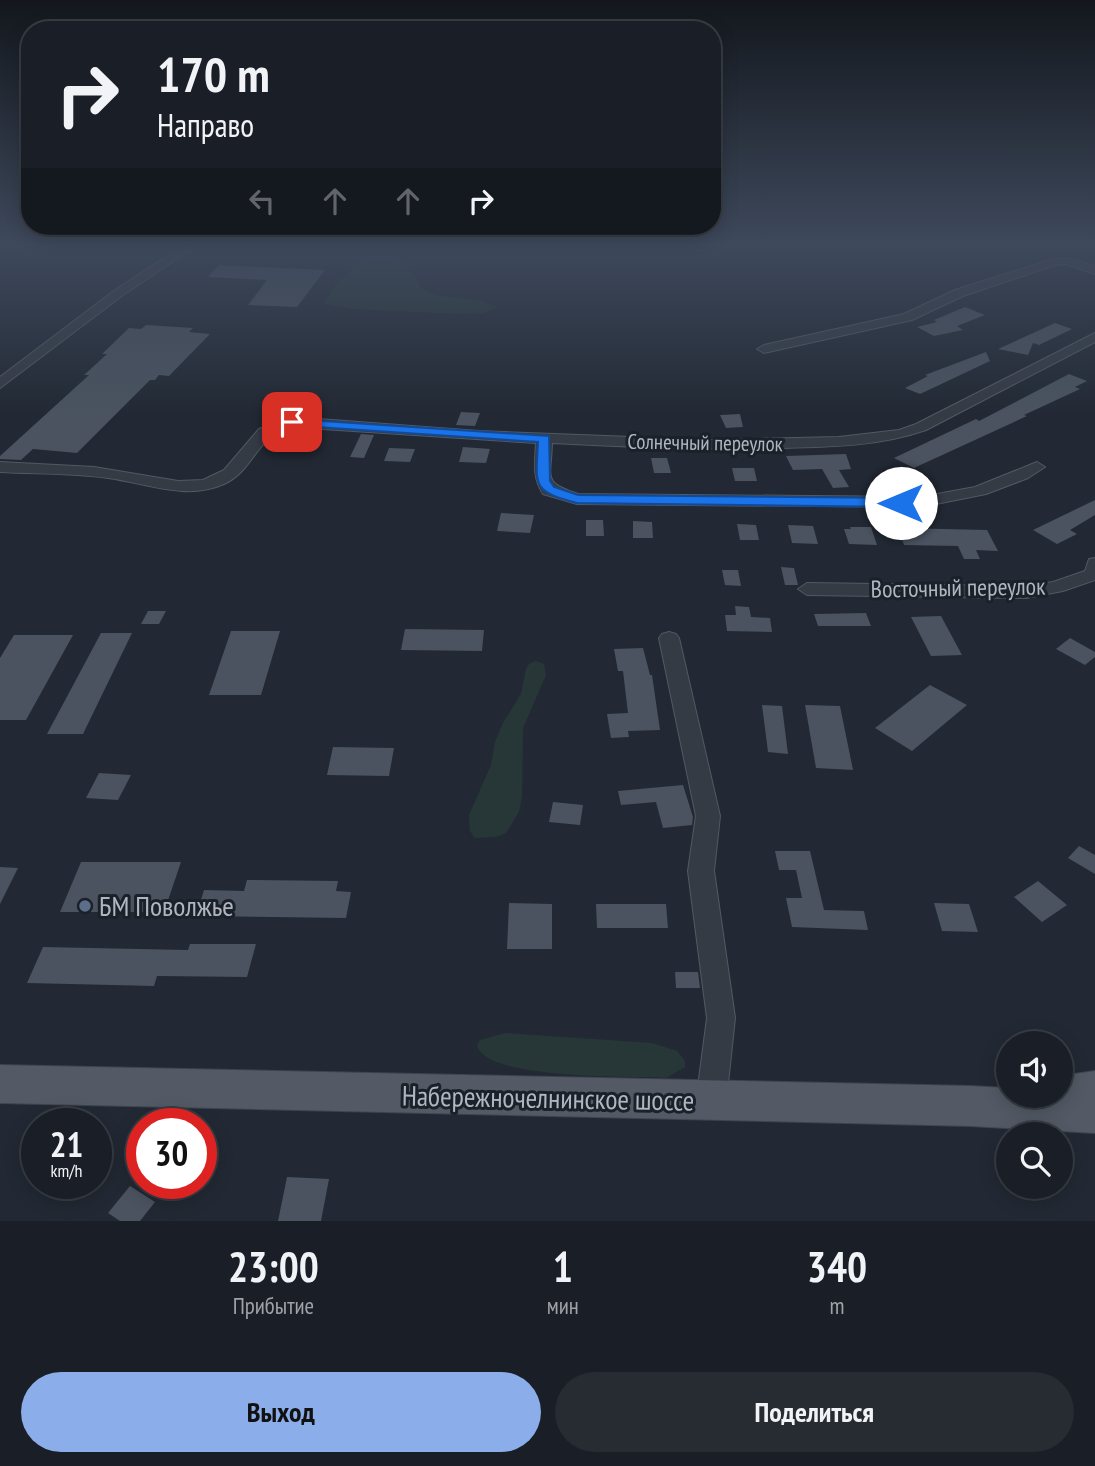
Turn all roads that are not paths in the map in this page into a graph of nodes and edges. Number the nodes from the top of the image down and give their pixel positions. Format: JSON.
{"nodes":[{"id":1,"x":109,"y":301,"type":"edge"},
{"id":2,"x":942,"y":301,"type":"edge"},
{"id":3,"x":1095,"y":337,"type":"edge"},
{"id":4,"x":764,"y":349,"type":"dead end"},
{"id":5,"x":0,"y":384,"type":"edge"},
{"id":6,"x":544,"y":438,"type":"junction"},
{"id":7,"x":0,"y":467,"type":"edge"},
{"id":8,"x":1037,"y":467,"type":"dead end"},
{"id":9,"x":1095,"y":563,"type":"edge"},
{"id":10,"x":1095,"y":575,"type":"edge"},
{"id":11,"x":807,"y":589,"type":"dead end"},
{"id":12,"x":669,"y":638,"type":"dead end"},
{"id":13,"x":0,"y":1084,"type":"edge"},
{"id":14,"x":1094,"y":1092,"type":"edge"},
{"id":15,"x":712,"y":1102,"type":"junction"}],
"edges":[{"from":1,"to":5,"type":"street"},
{"from":2,"to":4,"type":"street"},
{"from":3,"to":6,"type":"street","name":"Солнечный переулок"},
{"from":6,"to":7,"type":"street","name":"Солнечный переулок"},
{"from":6,"to":8,"type":"street"},
{"from":9,"to":10,"type":"street","name":"Восточный переулок"},
{"from":10,"to":11,"type":"street","name":"Восточный переулок"},
{"from":12,"to":15,"type":"street"},
{"from":13,"to":15,"type":"main road","name":"Набережночелнинское шоссе"},
{"from":14,"to":15,"type":"main road","name":"Набережночелнинское шоссе"}]}
